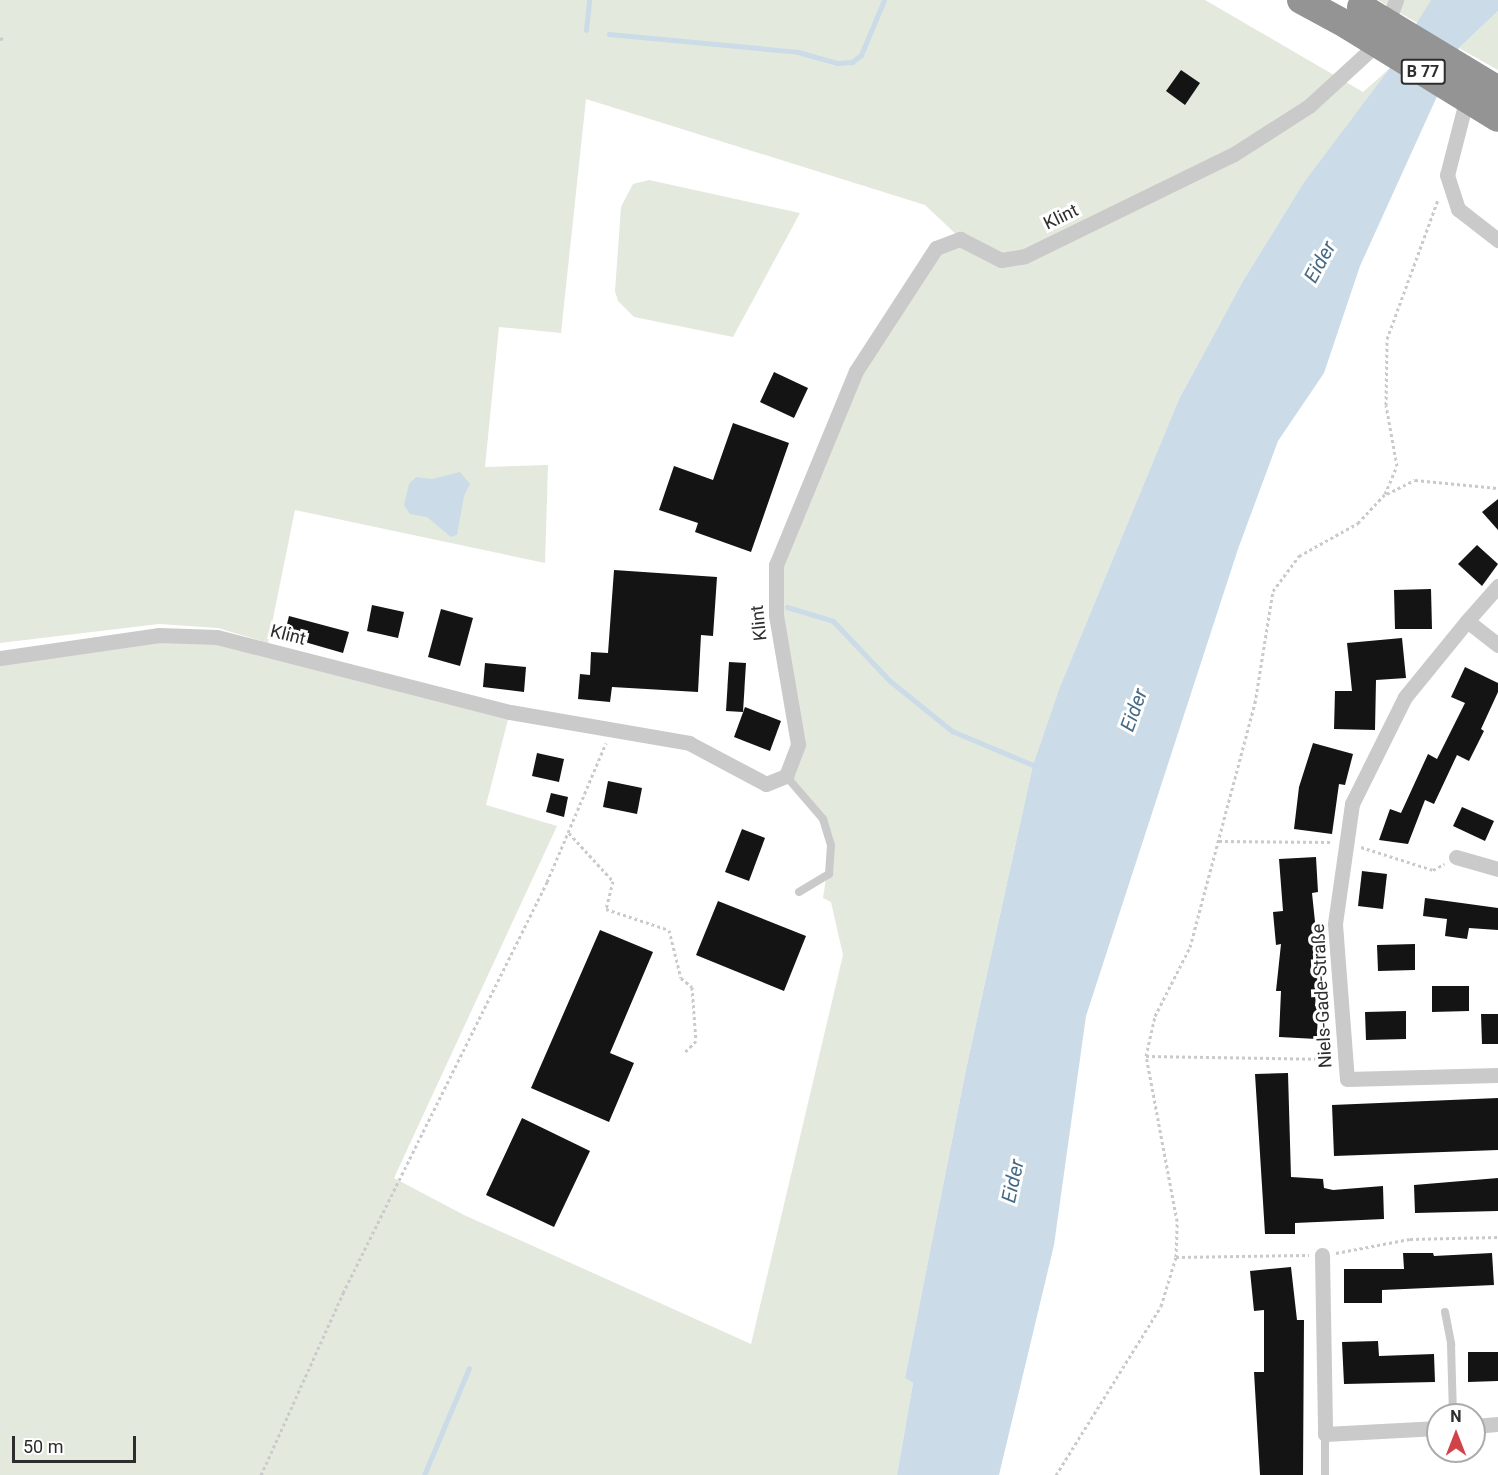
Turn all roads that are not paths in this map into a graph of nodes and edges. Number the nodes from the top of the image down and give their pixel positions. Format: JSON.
{"nodes":[{"id":1,"x":1301,"y":0,"type":"edge"},
{"id":2,"x":1396,"y":0,"type":"edge"},
{"id":3,"x":1352,"y":11,"type":"edge"},
{"id":4,"x":1495,"y":81,"type":"edge"},
{"id":5,"x":1498,"y":118,"type":"edge"},
{"id":6,"x":1498,"y":240,"type":"edge"},
{"id":7,"x":1498,"y":586,"type":"edge"},
{"id":8,"x":1467,"y":621,"type":"junction"},
{"id":9,"x":1498,"y":645,"type":"edge"},
{"id":10,"x":0,"y":658,"type":"edge"},
{"id":11,"x":786,"y":776,"type":"junction"},
{"id":12,"x":1456,"y":857,"type":"dead end"},
{"id":13,"x":1498,"y":869,"type":"edge"},
{"id":14,"x":799,"y":892,"type":"dead end"},
{"id":15,"x":1498,"y":1075,"type":"edge"},
{"id":16,"x":1322,"y":1255,"type":"dead end"},
{"id":17,"x":1445,"y":1312,"type":"dead end"},
{"id":18,"x":1453,"y":1403,"type":"edge"},
{"id":19,"x":1426,"y":1429,"type":"edge"},
{"id":20,"x":1325,"y":1434,"type":"junction"},
{"id":21,"x":1325,"y":1475,"type":"edge"}],
"edges":[{"from":1,"to":3,"type":"highway","number":"B 77"},
{"from":2,"to":11,"type":"street","name":"Klint"},
{"from":3,"to":4,"type":"highway","number":"B 77","bridge":true},
{"from":3,"to":5,"type":"highway","number":"B 77","bridge":true},
{"from":4,"to":6,"type":"street"},
{"from":7,"to":8,"type":"street","name":"Niels-Gade-Straße"},
{"from":8,"to":9,"type":"street"},
{"from":8,"to":15,"type":"street","name":"Niels-Gade-Straße"},
{"from":10,"to":11,"type":"street","name":"Klint"},
{"from":11,"to":14,"type":"lane"},
{"from":12,"to":13,"type":"street"},
{"from":16,"to":20,"type":"street"},
{"from":17,"to":18,"type":"lane"},
{"from":19,"to":20,"type":"street"},
{"from":20,"to":21,"type":"lane"}]}
